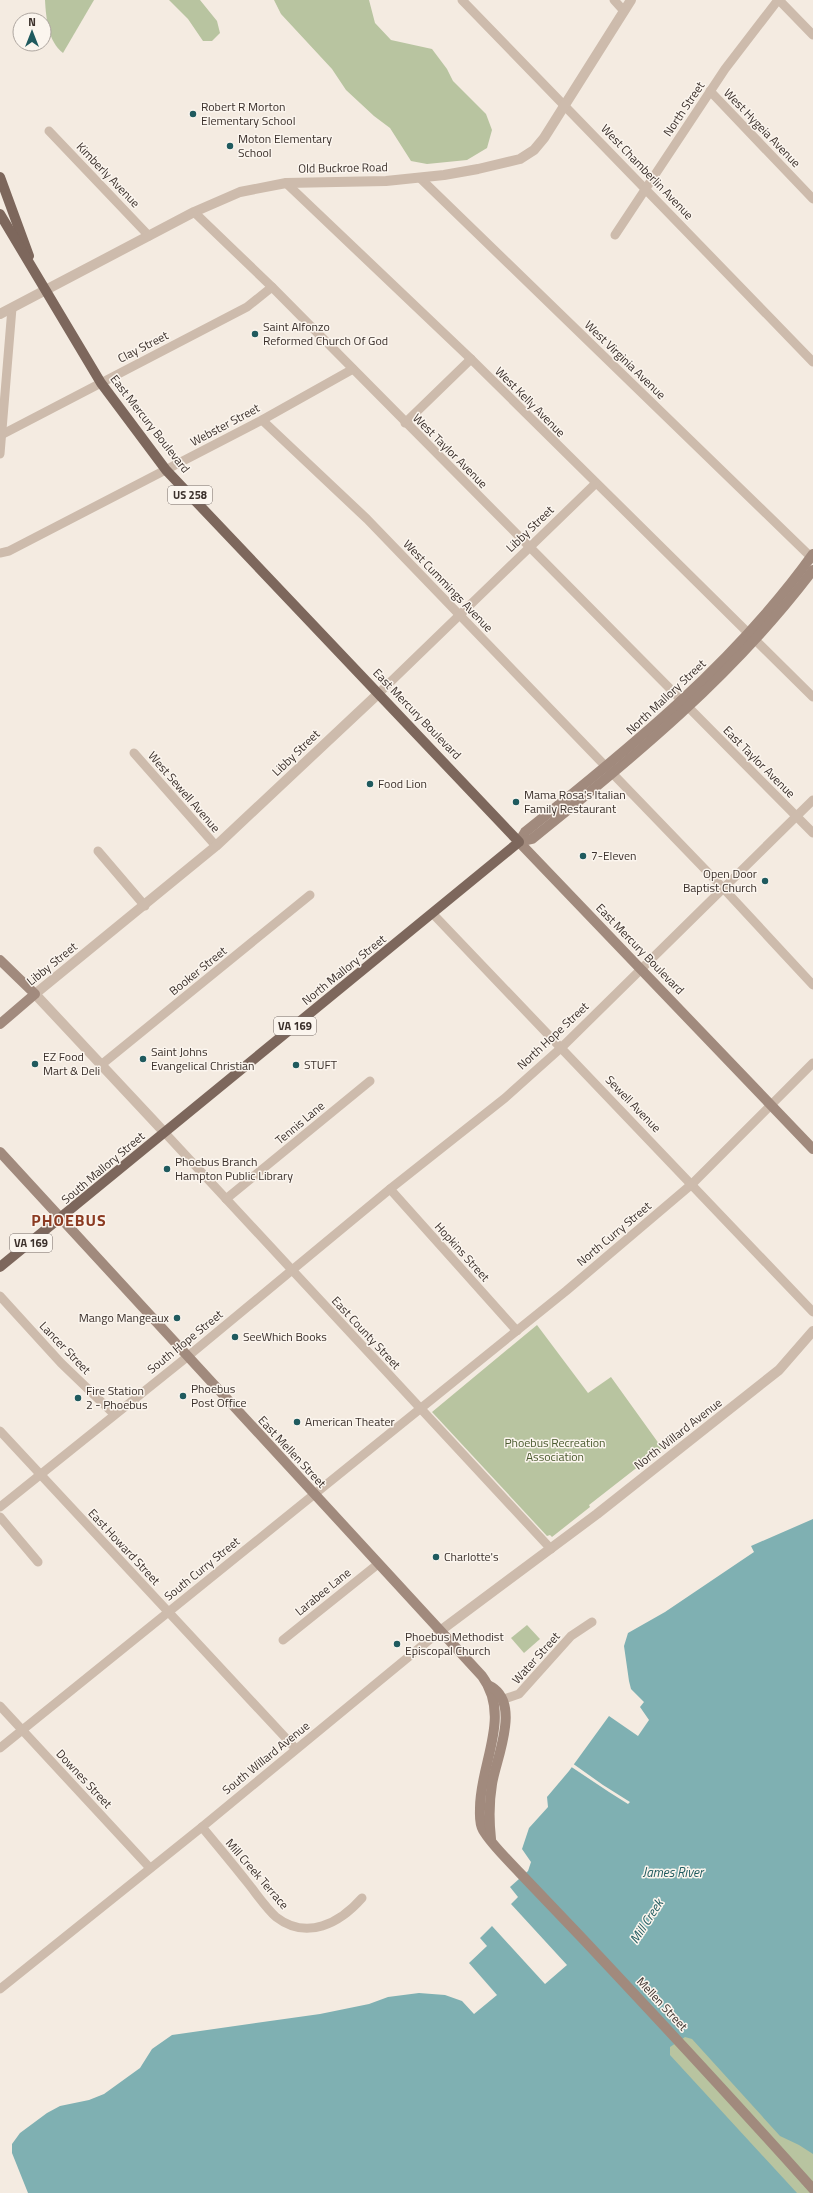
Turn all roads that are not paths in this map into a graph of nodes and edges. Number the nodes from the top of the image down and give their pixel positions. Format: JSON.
{"nodes":[{"id":1,"x":462,"y":0,"type":"edge"},
{"id":2,"x":614,"y":0,"type":"edge"},
{"id":3,"x":631,"y":0,"type":"edge"},
{"id":4,"x":779,"y":0,"type":"edge"},
{"id":5,"x":624,"y":11,"type":"junction"},
{"id":6,"x":813,"y":35,"type":"edge"},
{"id":7,"x":710,"y":91,"type":"junction"},
{"id":8,"x":565,"y":106,"type":"junction"},
{"id":9,"x":49,"y":131,"type":"dead end"},
{"id":10,"x":0,"y":176,"type":"edge"},
{"id":11,"x":420,"y":178,"type":"junction"},
{"id":12,"x":286,"y":183,"type":"junction"},
{"id":13,"x":646,"y":188,"type":"junction"},
{"id":14,"x":813,"y":199,"type":"edge"},
{"id":15,"x":194,"y":212,"type":"junction"},
{"id":16,"x":0,"y":214,"type":"edge"},
{"id":17,"x":615,"y":235,"type":"dead end"},
{"id":18,"x":150,"y":236,"type":"junction"},
{"id":19,"x":34,"y":272,"type":"junction"},
{"id":20,"x":272,"y":287,"type":"junction"},
{"id":21,"x":46,"y":291,"type":"junction"},
{"id":22,"x":12,"y":308,"type":"junction"},
{"id":23,"x":0,"y":314,"type":"edge"},
{"id":24,"x":471,"y":359,"type":"junction"},
{"id":25,"x":813,"y":362,"type":"edge"},
{"id":26,"x":353,"y":369,"type":"junction"},
{"id":27,"x":101,"y":382,"type":"junction"},
{"id":28,"x":262,"y":420,"type":"junction"},
{"id":29,"x":405,"y":423,"type":"junction"},
{"id":30,"x":1,"y":435,"type":"junction"},
{"id":31,"x":0,"y":454,"type":"edge"},
{"id":32,"x":166,"y":470,"type":"junction"},
{"id":33,"x":595,"y":484,"type":"junction"},
{"id":34,"x":530,"y":547,"type":"junction"},
{"id":35,"x":0,"y":553,"type":"edge"},
{"id":36,"x":812,"y":556,"type":"edge"},
{"id":37,"x":813,"y":570,"type":"edge"},
{"id":38,"x":460,"y":616,"type":"junction"},
{"id":39,"x":751,"y":637,"type":"junction"},
{"id":40,"x":379,"y":693,"type":"junction"},
{"id":41,"x":813,"y":697,"type":"edge"},
{"id":42,"x":686,"y":704,"type":"junction"},
{"id":43,"x":134,"y":753,"type":"dead end"},
{"id":44,"x":608,"y":771,"type":"junction"},
{"id":45,"x":813,"y":800,"type":"edge"},
{"id":46,"x":797,"y":816,"type":"junction"},
{"id":47,"x":813,"y":833,"type":"edge"},
{"id":48,"x":519,"y":842,"type":"junction"},
{"id":49,"x":216,"y":846,"type":"junction"},
{"id":50,"x":98,"y":851,"type":"dead end"},
{"id":51,"x":723,"y":888,"type":"junction"},
{"id":52,"x":310,"y":895,"type":"dead end"},
{"id":53,"x":145,"y":906,"type":"junction"},
{"id":54,"x":433,"y":914,"type":"junction"},
{"id":55,"x":0,"y":960,"type":"edge"},
{"id":56,"x":641,"y":968,"type":"junction"},
{"id":57,"x":813,"y":985,"type":"edge"},
{"id":58,"x":35,"y":994,"type":"junction"},
{"id":59,"x":0,"y":1024,"type":"edge"},
{"id":60,"x":562,"y":1047,"type":"junction"},
{"id":61,"x":813,"y":1063,"type":"edge"},
{"id":62,"x":101,"y":1065,"type":"junction"},
{"id":63,"x":370,"y":1081,"type":"dead end"},
{"id":64,"x":770,"y":1106,"type":"junction"},
{"id":65,"x":165,"y":1133,"type":"junction"},
{"id":66,"x":813,"y":1149,"type":"edge"},
{"id":67,"x":0,"y":1152,"type":"edge"},
{"id":68,"x":692,"y":1184,"type":"junction"},
{"id":69,"x":390,"y":1189,"type":"junction"},
{"id":70,"x":226,"y":1199,"type":"junction"},
{"id":71,"x":61,"y":1218,"type":"junction"},
{"id":72,"x":0,"y":1267,"type":"edge"},
{"id":73,"x":292,"y":1270,"type":"junction"},
{"id":74,"x":0,"y":1296,"type":"edge"},
{"id":75,"x":813,"y":1312,"type":"edge"},
{"id":76,"x":517,"y":1331,"type":"junction"},
{"id":77,"x":813,"y":1331,"type":"edge"},
{"id":78,"x":187,"y":1356,"type":"junction"},
{"id":79,"x":420,"y":1409,"type":"junction"},
{"id":80,"x":114,"y":1414,"type":"junction"},
{"id":81,"x":0,"y":1430,"type":"edge"},
{"id":82,"x":40,"y":1474,"type":"junction"},
{"id":83,"x":314,"y":1494,"type":"junction"},
{"id":84,"x":0,"y":1507,"type":"edge"},
{"id":85,"x":0,"y":1517,"type":"edge"},
{"id":86,"x":551,"y":1549,"type":"junction"},
{"id":87,"x":38,"y":1562,"type":"dead end"},
{"id":88,"x":378,"y":1564,"type":"junction"},
{"id":89,"x":168,"y":1612,"type":"junction"},
{"id":90,"x":592,"y":1622,"type":"dead end"},
{"id":91,"x":440,"y":1632,"type":"junction"},
{"id":92,"x":283,"y":1640,"type":"dead end"},
{"id":93,"x":498,"y":1702,"type":"junction"},
{"id":94,"x":0,"y":1706,"type":"edge"},
{"id":95,"x":22,"y":1730,"type":"junction"},
{"id":96,"x":0,"y":1748,"type":"edge"},
{"id":97,"x":296,"y":1749,"type":"junction"},
{"id":98,"x":202,"y":1827,"type":"junction"},
{"id":99,"x":150,"y":1868,"type":"junction"},
{"id":100,"x":362,"y":1898,"type":"dead end"},
{"id":101,"x":1,"y":1985,"type":"edge"},
{"id":102,"x":813,"y":2189,"type":"edge"}],
"edges":[{"from":1,"to":8,"type":"street","name":"West Chamberlin Avenue"},
{"from":2,"to":5,"type":"street"},
{"from":3,"to":5,"type":"street","name":"Old Buckroe Road"},
{"from":4,"to":6,"type":"street"},
{"from":4,"to":7,"type":"street","name":"North Street"},
{"from":5,"to":8,"type":"street","name":"Old Buckroe Road"},
{"from":7,"to":13,"type":"street","name":"North Street"},
{"from":7,"to":14,"type":"street","name":"West Hygeia Avenue"},
{"from":8,"to":11,"type":"street","name":"Old Buckroe Road"},
{"from":8,"to":13,"type":"street","name":"West Chamberlin Avenue"},
{"from":9,"to":18,"type":"street","name":"Kimberly Avenue"},
{"from":10,"to":19,"type":"main road","name":"East Mercury Boulevard","number":"US 258"},
{"from":11,"to":12,"type":"street","name":"Old Buckroe Road"},
{"from":11,"to":36,"type":"street","name":"West Virginia Avenue"},
{"from":12,"to":15,"type":"street","name":"Old Buckroe Road"},
{"from":12,"to":24,"type":"street","name":"West Kelly Avenue"},
{"from":13,"to":17,"type":"street","name":"North Street"},
{"from":13,"to":25,"type":"street","name":"West Chamberlin Avenue"},
{"from":15,"to":18,"type":"street","name":"Old Buckroe Road"},
{"from":15,"to":20,"type":"street","name":"West Taylor Avenue"},
{"from":16,"to":19,"type":"main road","name":"East Mercury Boulevard","number":"US 258"},
{"from":18,"to":21,"type":"street","name":"Old Buckroe Road"},
{"from":19,"to":21,"type":"main road","name":"East Mercury Boulevard","number":"US 258"},
{"from":20,"to":26,"type":"street","name":"West Taylor Avenue"},
{"from":20,"to":27,"type":"street","name":"Clay Street"},
{"from":21,"to":22,"type":"street","name":"Old Buckroe Road"},
{"from":21,"to":27,"type":"main road","name":"East Mercury Boulevard","number":"US 258"},
{"from":22,"to":23,"type":"street","name":"Old Buckroe Road"},
{"from":22,"to":30,"type":"street"},
{"from":24,"to":29,"type":"street"},
{"from":24,"to":33,"type":"street","name":"West Kelly Avenue"},
{"from":26,"to":28,"type":"street","name":"Webster Street"},
{"from":26,"to":29,"type":"street","name":"West Taylor Avenue"},
{"from":27,"to":30,"type":"street","name":"Clay Street"},
{"from":27,"to":32,"type":"main road","name":"East Mercury Boulevard","number":"US 258"},
{"from":28,"to":32,"type":"street","name":"Webster Street"},
{"from":28,"to":38,"type":"street","name":"West Cummings Avenue"},
{"from":29,"to":34,"type":"street","name":"West Taylor Avenue"},
{"from":30,"to":31,"type":"street"},
{"from":32,"to":35,"type":"street","name":"Webster Street"},
{"from":32,"to":40,"type":"main road","name":"East Mercury Boulevard","number":"US 258"},
{"from":33,"to":34,"type":"street","name":"Libby Street"},
{"from":33,"to":39,"type":"street","name":"West Kelly Avenue"},
{"from":34,"to":38,"type":"street","name":"Libby Street"},
{"from":34,"to":42,"type":"street","name":"West Taylor Avenue"},
{"from":36,"to":39,"type":"main road","name":"North Mallory Street","number":"VA 169"},
{"from":37,"to":39,"type":"main road","name":"North Mallory Street","number":"VA 169"},
{"from":38,"to":40,"type":"street","name":"Libby Street"},
{"from":38,"to":44,"type":"street","name":"West Cummings Avenue"},
{"from":39,"to":41,"type":"street","name":"West Kelly Avenue"},
{"from":39,"to":42,"type":"main road","name":"North Mallory Street","number":"VA 169"},
{"from":40,"to":48,"type":"main road","name":"East Mercury Boulevard","number":"US 258"},
{"from":40,"to":49,"type":"street","name":"Libby Street"},
{"from":42,"to":44,"type":"main road","name":"North Mallory Street","number":"VA 169"},
{"from":42,"to":46,"type":"street","name":"East Taylor Avenue"},
{"from":43,"to":49,"type":"street","name":"West Sewell Avenue"},
{"from":44,"to":48,"type":"main road","name":"North Mallory Street","number":"VA 169"},
{"from":44,"to":51,"type":"street","name":"West Cummings Avenue"},
{"from":45,"to":46,"type":"street","name":"North Hope Street"},
{"from":46,"to":47,"type":"street","name":"East Taylor Avenue"},
{"from":46,"to":51,"type":"street","name":"North Hope Street"},
{"from":48,"to":54,"type":"main road","name":"North Mallory Street","number":"VA 169"},
{"from":48,"to":56,"type":"main road","name":"East Mercury Boulevard","number":"US 258"},
{"from":49,"to":53,"type":"street","name":"Libby Street"},
{"from":50,"to":53,"type":"street"},
{"from":51,"to":56,"type":"street","name":"North Hope Street"},
{"from":51,"to":57,"type":"street","name":"West Cummings Avenue"},
{"from":52,"to":62,"type":"street","name":"Booker Street"},
{"from":53,"to":58,"type":"street","name":"Libby Street"},
{"from":54,"to":60,"type":"street","name":"Sewell Avenue"},
{"from":54,"to":65,"type":"main road","name":"North Mallory Street","number":"VA 169"},
{"from":55,"to":58,"type":"main road"},
{"from":56,"to":60,"type":"street","name":"North Hope Street"},
{"from":56,"to":64,"type":"main road","name":"East Mercury Boulevard","number":"US 258"},
{"from":58,"to":59,"type":"main road","name":"Libby Street"},
{"from":58,"to":62,"type":"street"},
{"from":60,"to":68,"type":"street","name":"Sewell Avenue"},
{"from":60,"to":69,"type":"street","name":"North Hope Street"},
{"from":61,"to":64,"type":"street","name":"North Curry Street"},
{"from":62,"to":65,"type":"street"},
{"from":63,"to":70,"type":"street","name":"Tennis Lane"},
{"from":64,"to":66,"type":"main road","name":"East Mercury Boulevard","number":"US 258"},
{"from":64,"to":68,"type":"street","name":"North Curry Street"},
{"from":65,"to":70,"type":"street","name":"East County Street"},
{"from":65,"to":71,"type":"main road","name":"South Mallory Street","number":"VA 169"},
{"from":67,"to":71,"type":"main road","name":"East Mellen Street"},
{"from":68,"to":75,"type":"street","name":"Sewell Avenue"},
{"from":68,"to":76,"type":"street","name":"North Curry Street"},
{"from":69,"to":73,"type":"street","name":"North Hope Street"},
{"from":69,"to":76,"type":"street","name":"Hopkins Street"},
{"from":70,"to":73,"type":"street","name":"East County Street"},
{"from":71,"to":72,"type":"main road","name":"South Mallory Street","number":"VA 169"},
{"from":71,"to":78,"type":"main road","name":"East Mellen Street"},
{"from":73,"to":78,"type":"street","name":"South Hope Street"},
{"from":73,"to":79,"type":"street","name":"East County Street"},
{"from":74,"to":80,"type":"street","name":"Lancer Street"},
{"from":76,"to":79,"type":"street","name":"North Curry Street"},
{"from":77,"to":86,"type":"street","name":"North Willard Avenue"},
{"from":78,"to":80,"type":"street","name":"South Hope Street"},
{"from":78,"to":83,"type":"main road","name":"East Mellen Street"},
{"from":79,"to":83,"type":"street","name":"South Curry Street"},
{"from":79,"to":86,"type":"street","name":"East County Street"},
{"from":80,"to":82,"type":"street","name":"South Hope Street"},
{"from":81,"to":82,"type":"street","name":"East Howard Street"},
{"from":82,"to":84,"type":"street","name":"South Hope Street"},
{"from":82,"to":89,"type":"street","name":"East Howard Street"},
{"from":83,"to":88,"type":"main road","name":"East Mellen Street"},
{"from":83,"to":89,"type":"street","name":"South Curry Street"},
{"from":85,"to":87,"type":"street"},
{"from":86,"to":91,"type":"street","name":"South Willard Avenue"},
{"from":88,"to":91,"type":"main road","name":"East Mellen Street"},
{"from":88,"to":92,"type":"street","name":"Larabee Lane"},
{"from":89,"to":95,"type":"street","name":"South Curry Street"},
{"from":89,"to":97,"type":"street","name":"East Howard Street"},
{"from":90,"to":93,"type":"street","name":"Water Street"},
{"from":91,"to":93,"type":"main road","name":"East Mellen Street"},
{"from":91,"to":97,"type":"street","name":"South Willard Avenue"},
{"from":93,"to":102,"type":"main road","name":"Mellen Street"},
{"from":94,"to":95,"type":"street","name":"Downes Street"},
{"from":95,"to":96,"type":"street","name":"South Curry Street"},
{"from":95,"to":99,"type":"street","name":"Downes Street"},
{"from":97,"to":98,"type":"street","name":"South Willard Avenue"},
{"from":98,"to":99,"type":"street","name":"South Willard Avenue"},
{"from":98,"to":100,"type":"street","name":"Mill Creek Terrace"},
{"from":99,"to":101,"type":"street","name":"South Willard Avenue"}]}
